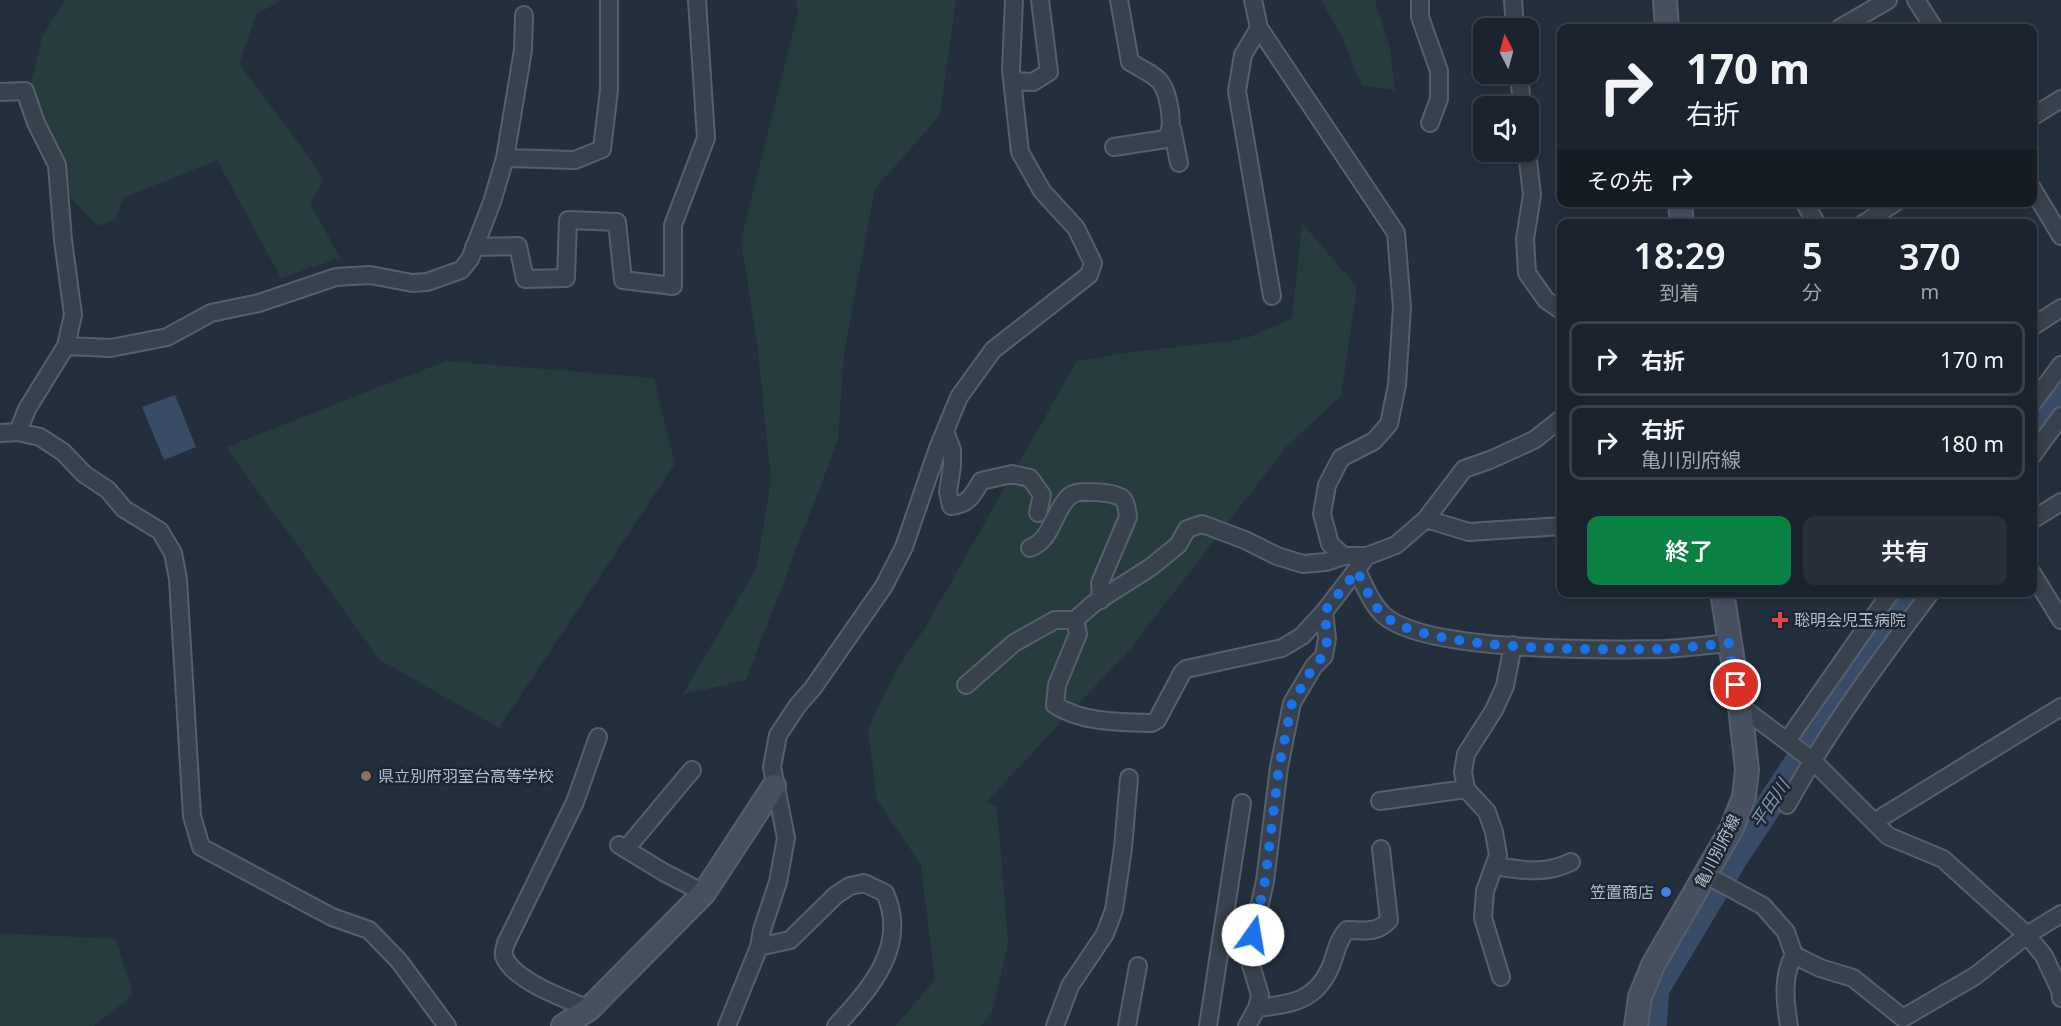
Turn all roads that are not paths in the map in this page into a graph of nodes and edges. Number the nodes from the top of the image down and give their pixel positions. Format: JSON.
{"nodes":[{"id":1,"x":609,"y":0,"type":"edge"},
{"id":2,"x":697,"y":0,"type":"edge"},
{"id":3,"x":1014,"y":0,"type":"edge"},
{"id":4,"x":1040,"y":0,"type":"edge"},
{"id":5,"x":1119,"y":0,"type":"edge"},
{"id":6,"x":1253,"y":0,"type":"edge"},
{"id":7,"x":1420,"y":0,"type":"edge"},
{"id":8,"x":1513,"y":0,"type":"edge"},
{"id":9,"x":1665,"y":0,"type":"edge"},
{"id":10,"x":1888,"y":0,"type":"edge"},
{"id":11,"x":1916,"y":0,"type":"edge"},
{"id":12,"x":524,"y":15,"type":"dead end"},
{"id":13,"x":1514,"y":18,"type":"edge"},
{"id":14,"x":1667,"y":24,"type":"edge"},
{"id":15,"x":1847,"y":24,"type":"edge"},
{"id":16,"x":1931,"y":24,"type":"edge"},
{"id":17,"x":1258,"y":28,"type":"junction"},
{"id":18,"x":1013,"y":81,"type":"junction"},
{"id":19,"x":0,"y":93,"type":"edge"},
{"id":20,"x":2061,"y":99,"type":"edge"},
{"id":21,"x":2037,"y":114,"type":"edge"},
{"id":22,"x":1430,"y":123,"type":"dead end"},
{"id":23,"x":1172,"y":128,"type":"junction"},
{"id":24,"x":1114,"y":147,"type":"dead end"},
{"id":25,"x":505,"y":158,"type":"junction"},
{"id":26,"x":1528,"y":162,"type":"edge"},
{"id":27,"x":1179,"y":164,"type":"dead end"},
{"id":28,"x":2037,"y":196,"type":"edge"},
{"id":29,"x":1888,"y":207,"type":"edge"},
{"id":30,"x":1870,"y":219,"type":"edge"},
{"id":31,"x":2061,"y":236,"type":"edge"},
{"id":32,"x":474,"y":247,"type":"junction"},
{"id":33,"x":1272,"y":296,"type":"dead end"},
{"id":34,"x":1557,"y":308,"type":"edge"},
{"id":35,"x":2061,"y":308,"type":"edge"},
{"id":36,"x":2037,"y":324,"type":"edge"},
{"id":37,"x":66,"y":346,"type":"junction"},
{"id":38,"x":2061,"y":365,"type":"edge"},
{"id":39,"x":2037,"y":397,"type":"edge"},
{"id":40,"x":2061,"y":416,"type":"edge"},
{"id":41,"x":1557,"y":422,"type":"edge"},
{"id":42,"x":945,"y":431,"type":"junction"},
{"id":43,"x":18,"y":432,"type":"junction"},
{"id":44,"x":0,"y":433,"type":"edge"},
{"id":45,"x":2037,"y":449,"type":"edge"},
{"id":46,"x":2061,"y":502,"type":"edge"},
{"id":47,"x":1038,"y":513,"type":"dead end"},
{"id":48,"x":2037,"y":517,"type":"edge"},
{"id":49,"x":1426,"y":519,"type":"junction"},
{"id":50,"x":1557,"y":526,"type":"edge"},
{"id":51,"x":1030,"y":548,"type":"dead end"},
{"id":52,"x":1344,"y":556,"type":"junction"},
{"id":53,"x":1367,"y":556,"type":"junction"},
{"id":54,"x":1357,"y":571,"type":"junction"},
{"id":55,"x":2037,"y":581,"type":"edge"},
{"id":56,"x":1723,"y":597,"type":"edge"},
{"id":57,"x":1888,"y":597,"type":"edge"},
{"id":58,"x":1927,"y":597,"type":"edge"},
{"id":59,"x":1101,"y":600,"type":"junction"},
{"id":60,"x":1324,"y":612,"type":"junction"},
{"id":61,"x":1075,"y":620,"type":"junction"},
{"id":62,"x":2061,"y":620,"type":"edge"},
{"id":63,"x":1729,"y":643,"type":"junction"},
{"id":64,"x":1513,"y":645,"type":"junction"},
{"id":65,"x":966,"y":685,"type":"dead end"},
{"id":66,"x":1740,"y":706,"type":"junction"},
{"id":67,"x":2061,"y":707,"type":"edge"},
{"id":68,"x":598,"y":737,"type":"dead end"},
{"id":69,"x":1791,"y":744,"type":"junction"},
{"id":70,"x":1812,"y":760,"type":"junction"},
{"id":71,"x":692,"y":770,"type":"dead end"},
{"id":72,"x":1129,"y":778,"type":"dead end"},
{"id":73,"x":774,"y":786,"type":"junction"},
{"id":74,"x":1466,"y":789,"type":"junction"},
{"id":75,"x":1380,"y":801,"type":"dead end"},
{"id":76,"x":1242,"y":803,"type":"dead end"},
{"id":77,"x":1787,"y":805,"type":"dead end"},
{"id":78,"x":1874,"y":822,"type":"junction"},
{"id":79,"x":1381,"y":849,"type":"dead end"},
{"id":80,"x":1571,"y":862,"type":"dead end"},
{"id":81,"x":1494,"y":866,"type":"junction"},
{"id":82,"x":1709,"y":877,"type":"junction"},
{"id":83,"x":704,"y":893,"type":"junction"},
{"id":84,"x":2061,"y":914,"type":"edge"},
{"id":85,"x":2027,"y":935,"type":"junction"},
{"id":86,"x":759,"y":947,"type":"junction"},
{"id":87,"x":1794,"y":954,"type":"junction"},
{"id":88,"x":1138,"y":966,"type":"dead end"},
{"id":89,"x":1502,"y":977,"type":"dead end"},
{"id":90,"x":2061,"y":998,"type":"edge"},
{"id":91,"x":1257,"y":1008,"type":"junction"},
{"id":92,"x":589,"y":1009,"type":"junction"},
{"id":93,"x":1903,"y":1022,"type":"edge"},
{"id":94,"x":447,"y":1026,"type":"edge"},
{"id":95,"x":564,"y":1026,"type":"edge"},
{"id":96,"x":727,"y":1026,"type":"edge"},
{"id":97,"x":836,"y":1026,"type":"edge"},
{"id":98,"x":1055,"y":1026,"type":"edge"},
{"id":99,"x":1127,"y":1026,"type":"edge"},
{"id":100,"x":1208,"y":1026,"type":"edge"},
{"id":101,"x":1247,"y":1026,"type":"edge"},
{"id":102,"x":1636,"y":1026,"type":"edge"},
{"id":103,"x":1790,"y":1026,"type":"edge"}],
"edges":[{"from":1,"to":25,"type":"street"},
{"from":2,"to":32,"type":"street"},
{"from":3,"to":18,"type":"street"},
{"from":4,"to":18,"type":"street"},
{"from":5,"to":23,"type":"street"},
{"from":6,"to":17,"type":"street"},
{"from":7,"to":22,"type":"street"},
{"from":8,"to":13,"type":"street"},
{"from":9,"to":14,"type":"main road"},
{"from":10,"to":15,"type":"street"},
{"from":11,"to":16,"type":"street"},
{"from":12,"to":25,"type":"street"},
{"from":17,"to":33,"type":"street"},
{"from":17,"to":52,"type":"street"},
{"from":18,"to":42,"type":"street"},
{"from":19,"to":37,"type":"street"},
{"from":20,"to":21,"type":"street"},
{"from":23,"to":24,"type":"street"},
{"from":23,"to":27,"type":"street"},
{"from":25,"to":32,"type":"street"},
{"from":26,"to":34,"type":"street"},
{"from":28,"to":31,"type":"street"},
{"from":29,"to":30,"type":"street"},
{"from":32,"to":37,"type":"street"},
{"from":35,"to":36,"type":"street"},
{"from":37,"to":43,"type":"street"},
{"from":38,"to":39,"type":"street"},
{"from":40,"to":45,"type":"street"},
{"from":41,"to":49,"type":"street"},
{"from":42,"to":47,"type":"street"},
{"from":42,"to":73,"type":"street"},
{"from":43,"to":44,"type":"street"},
{"from":43,"to":94,"type":"street"},
{"from":46,"to":48,"type":"street"},
{"from":49,"to":50,"type":"street"},
{"from":49,"to":53,"type":"street"},
{"from":51,"to":59,"type":"street"},
{"from":52,"to":53,"type":"street"},
{"from":52,"to":59,"type":"street"},
{"from":53,"to":54,"type":"street"},
{"from":54,"to":60,"type":"street"},
{"from":54,"to":64,"type":"street"},
{"from":55,"to":62,"type":"street"},
{"from":56,"to":63,"type":"main road","name":"亀川別府線"},
{"from":57,"to":69,"type":"street"},
{"from":58,"to":70,"type":"street"},
{"from":59,"to":61,"type":"street"},
{"from":60,"to":61,"type":"street"},
{"from":60,"to":91,"type":"street"},
{"from":61,"to":65,"type":"street"},
{"from":63,"to":64,"type":"street"},
{"from":63,"to":66,"type":"main road","name":"亀川別府線"},
{"from":64,"to":74,"type":"street"},
{"from":66,"to":69,"type":"street"},
{"from":66,"to":82,"type":"main road","name":"亀川別府線"},
{"from":67,"to":78,"type":"street"},
{"from":68,"to":92,"type":"street"},
{"from":69,"to":70,"type":"street"},
{"from":70,"to":77,"type":"street"},
{"from":70,"to":78,"type":"street"},
{"from":71,"to":83,"type":"street"},
{"from":72,"to":98,"type":"street"},
{"from":73,"to":83,"type":"main road"},
{"from":73,"to":86,"type":"street"},
{"from":74,"to":75,"type":"street"},
{"from":74,"to":81,"type":"street"},
{"from":76,"to":100,"type":"street"},
{"from":78,"to":85,"type":"street"},
{"from":79,"to":91,"type":"street"},
{"from":80,"to":81,"type":"street"},
{"from":81,"to":89,"type":"street"},
{"from":82,"to":87,"type":"street"},
{"from":82,"to":102,"type":"main road","name":"亀川別府線"},
{"from":83,"to":92,"type":"main road"},
{"from":84,"to":85,"type":"street"},
{"from":85,"to":90,"type":"street"},
{"from":85,"to":93,"type":"street"},
{"from":86,"to":96,"type":"street"},
{"from":86,"to":97,"type":"street"},
{"from":87,"to":93,"type":"street"},
{"from":87,"to":103,"type":"street"},
{"from":88,"to":99,"type":"street"},
{"from":91,"to":101,"type":"street"},
{"from":92,"to":95,"type":"main road"}]}
